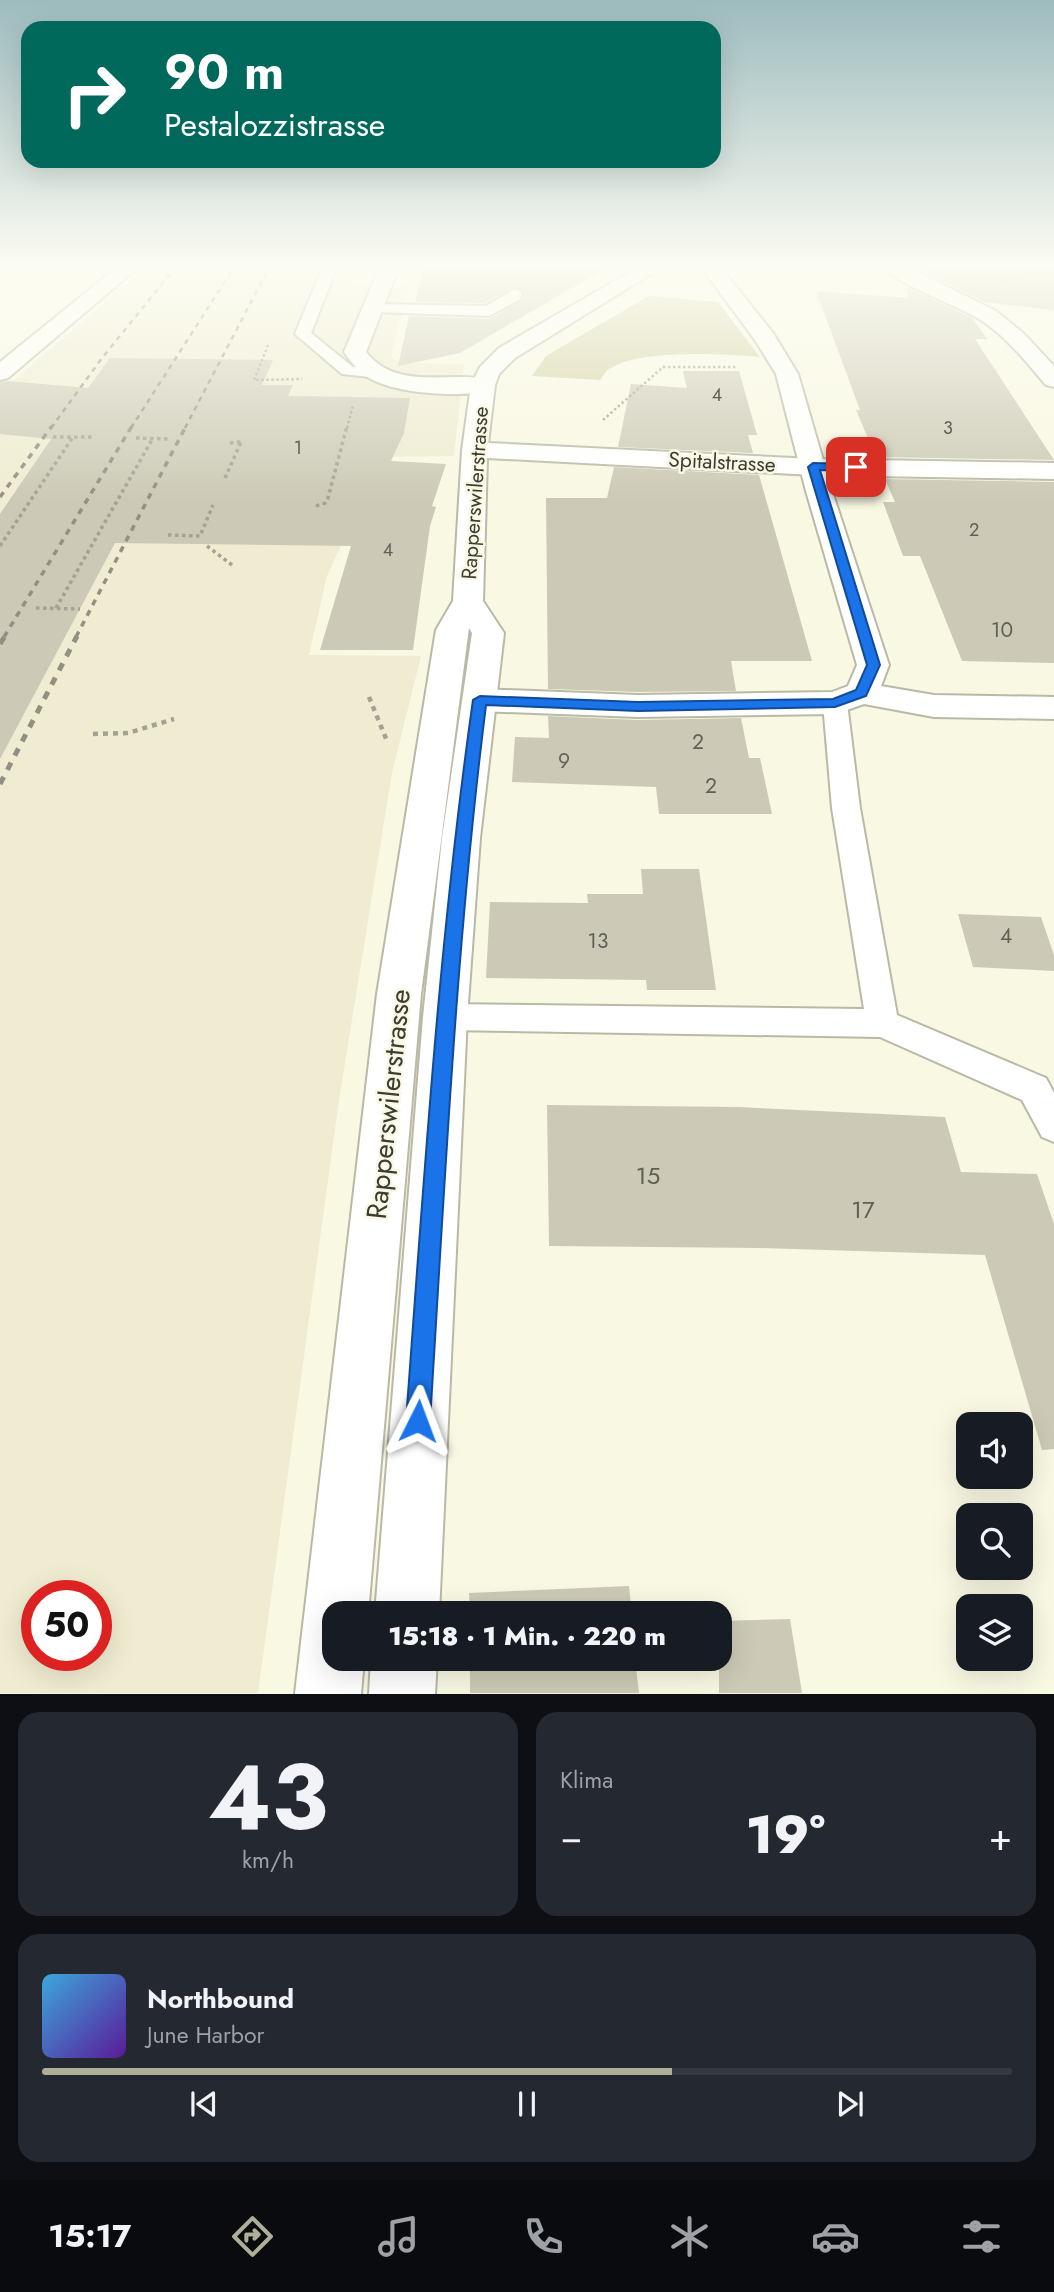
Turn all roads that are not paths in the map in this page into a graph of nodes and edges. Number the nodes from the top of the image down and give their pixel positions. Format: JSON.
{"nodes":[{"id":1,"x":37,"y":343,"type":"edge"},
{"id":2,"x":314,"y":343,"type":"edge"},
{"id":3,"x":359,"y":343,"type":"edge"},
{"id":4,"x":524,"y":343,"type":"edge"},
{"id":5,"x":768,"y":343,"type":"edge"},
{"id":6,"x":1019,"y":343,"type":"edge"},
{"id":7,"x":0,"y":373,"type":"edge"},
{"id":8,"x":374,"y":374,"type":"junction"},
{"id":9,"x":1054,"y":380,"type":"edge"},
{"id":10,"x":483,"y":385,"type":"junction"},
{"id":11,"x":475,"y":450,"type":"junction"},
{"id":12,"x":813,"y":467,"type":"junction"},
{"id":13,"x":1054,"y":471,"type":"edge"},
{"id":14,"x":468,"y":601,"type":"junction"},
{"id":15,"x":848,"y":698,"type":"junction"},
{"id":16,"x":480,"y":700,"type":"junction"},
{"id":17,"x":1054,"y":708,"type":"edge"},
{"id":18,"x":446,"y":1017,"type":"junction"},
{"id":19,"x":882,"y":1023,"type":"junction"},
{"id":20,"x":1054,"y":1126,"type":"edge"},
{"id":21,"x":337,"y":1601,"type":"edge"},
{"id":22,"x":408,"y":1601,"type":"edge"},
{"id":23,"x":330,"y":1671,"type":"edge"},
{"id":24,"x":403,"y":1671,"type":"edge"},
{"id":25,"x":328,"y":1693,"type":"edge"},
{"id":26,"x":402,"y":1693,"type":"edge"}],
"edges":[{"from":1,"to":7,"type":"street"},
{"from":2,"to":8,"type":"lane"},
{"from":3,"to":8,"type":"street"},
{"from":4,"to":10,"type":"street"},
{"from":5,"to":12,"type":"street"},
{"from":6,"to":9,"type":"street"},
{"from":8,"to":10,"type":"street"},
{"from":10,"to":11,"type":"street","name":"Rapperswilerstrasse"},
{"from":11,"to":12,"type":"street","name":"Spitalstrasse"},
{"from":11,"to":14,"type":"street","name":"Rapperswilerstrasse"},
{"from":12,"to":13,"type":"street","name":"Spitalstrasse"},
{"from":12,"to":15,"type":"street"},
{"from":14,"to":16,"type":"street","name":"Rapperswilerstrasse"},
{"from":14,"to":21,"type":"street","name":"Rapperswilerstrasse"},
{"from":15,"to":16,"type":"street"},
{"from":15,"to":17,"type":"street"},
{"from":15,"to":19,"type":"lane"},
{"from":16,"to":18,"type":"street","name":"Rapperswilerstrasse"},
{"from":18,"to":19,"type":"lane"},
{"from":18,"to":22,"type":"street","name":"Rapperswilerstrasse"},
{"from":19,"to":20,"type":"lane"},
{"from":23,"to":25,"type":"street"},
{"from":24,"to":26,"type":"street"}]}
